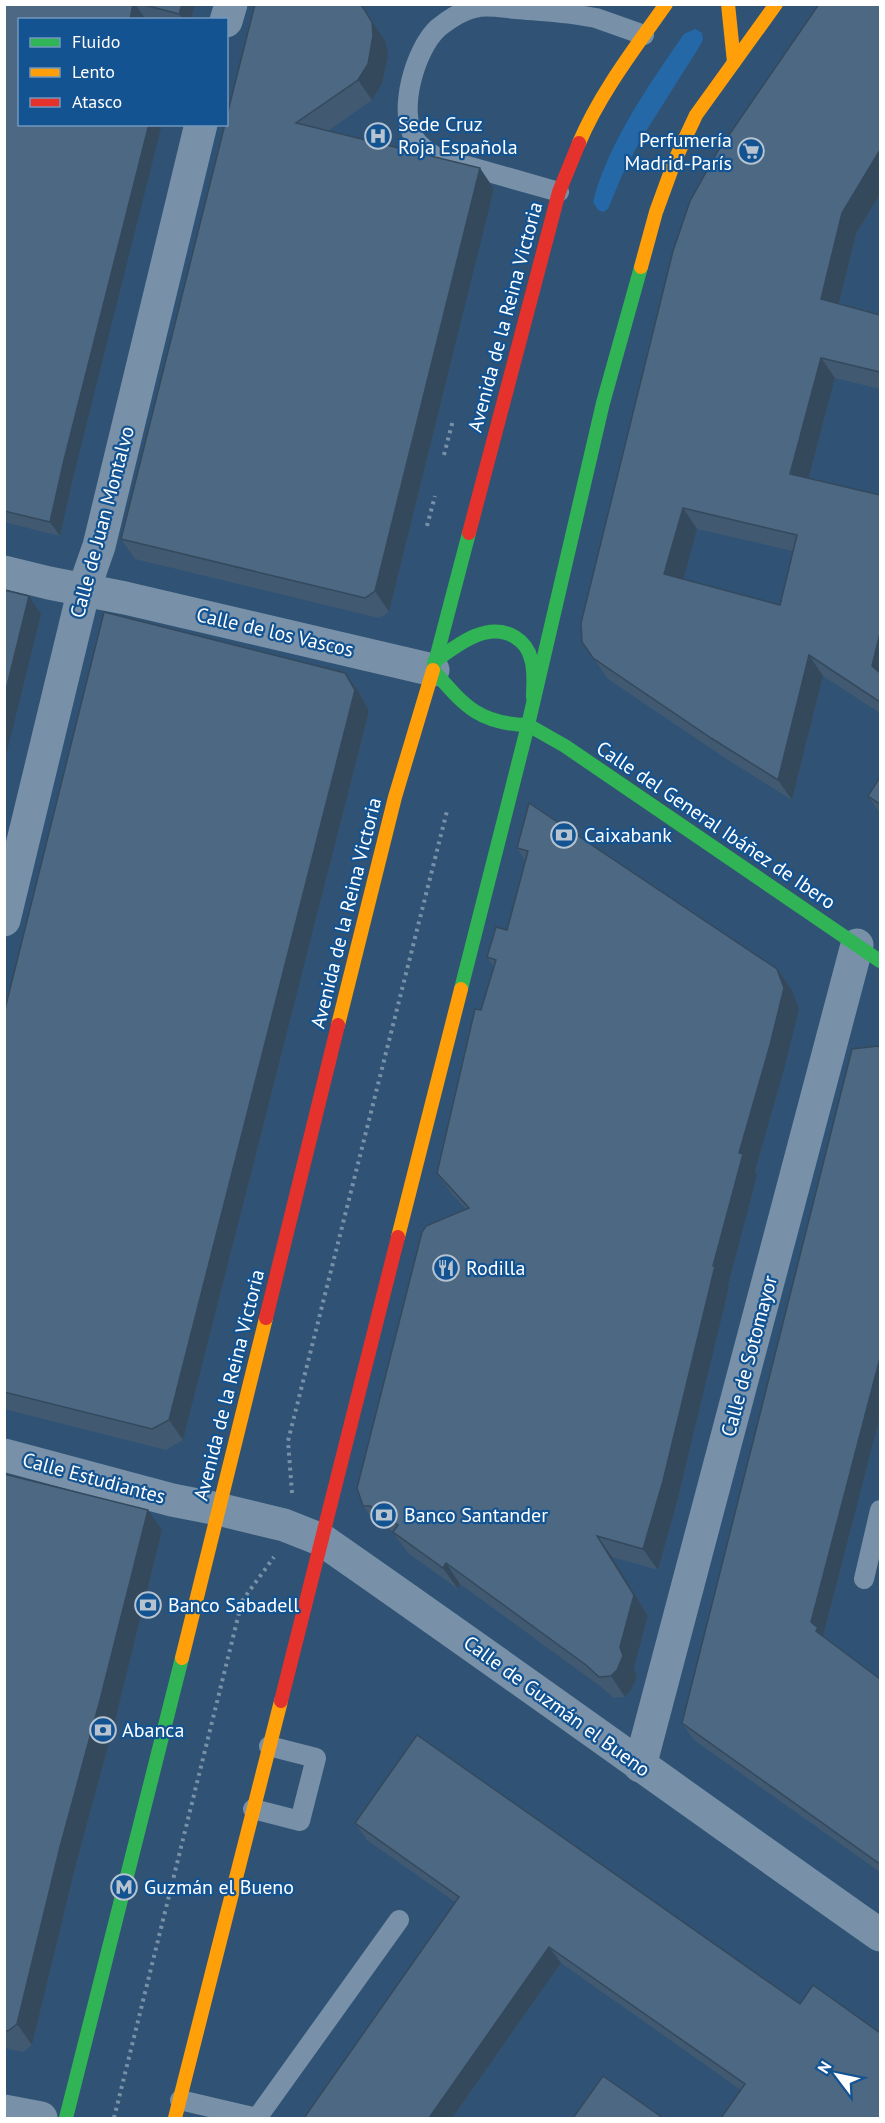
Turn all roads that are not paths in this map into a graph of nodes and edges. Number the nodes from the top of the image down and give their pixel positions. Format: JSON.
{"nodes":[{"id":1,"x":666,"y":4,"type":"edge"},
{"id":2,"x":728,"y":4,"type":"edge"},
{"id":3,"x":776,"y":4,"type":"edge"},
{"id":4,"x":644,"y":35,"type":"junction"},
{"id":5,"x":734,"y":62,"type":"junction"},
{"id":6,"x":201,"y":126,"type":"edge"},
{"id":7,"x":559,"y":192,"type":"junction"},
{"id":8,"x":4,"y":572,"type":"edge"},
{"id":9,"x":84,"y":589,"type":"junction"},
{"id":10,"x":434,"y":666,"type":"junction"},
{"id":11,"x":533,"y":699,"type":"junction"},
{"id":12,"x":528,"y":725,"type":"junction"},
{"id":13,"x":4,"y":920,"type":"edge"},
{"id":14,"x":869,"y":953,"type":"edge"},
{"id":15,"x":4,"y":1455,"type":"edge"},
{"id":16,"x":218,"y":1509,"type":"junction"},
{"id":17,"x":880,"y":1510,"type":"edge"},
{"id":18,"x":322,"y":1540,"type":"junction"},
{"id":19,"x":864,"y":1579,"type":"dead end"},
{"id":20,"x":269,"y":1746,"type":"junction"},
{"id":21,"x":640,"y":1766,"type":"junction"},
{"id":22,"x":253,"y":1809,"type":"junction"},
{"id":23,"x":399,"y":1920,"type":"dead end"},
{"id":24,"x":880,"y":1935,"type":"edge"},
{"id":25,"x":177,"y":2109,"type":"edge"},
{"id":26,"x":4,"y":2111,"type":"edge"},
{"id":27,"x":41,"y":2118,"type":"edge"},
{"id":28,"x":66,"y":2118,"type":"edge"}],
"edges":[{"from":1,"to":4,"type":"street","name":"Avenida de la Reina Victoria"},
{"from":2,"to":5,"type":"street"},
{"from":3,"to":5,"type":"street"},
{"from":4,"to":7,"type":"street","name":"Avenida de la Reina Victoria"},
{"from":4,"to":7,"type":"lane"},
{"from":5,"to":11,"type":"street"},
{"from":6,"to":9,"type":"street","name":"Calle de Juan Montalvo"},
{"from":7,"to":10,"type":"street","name":"Avenida de la Reina Victoria"},
{"from":8,"to":9,"type":"street","name":"Calle de los Vascos"},
{"from":9,"to":10,"type":"street","name":"Calle de los Vascos"},
{"from":9,"to":13,"type":"street","name":"Calle de Juan Montalvo"},
{"from":10,"to":11,"type":"street"},
{"from":10,"to":12,"type":"street"},
{"from":10,"to":16,"type":"street","name":"Avenida de la Reina Victoria"},
{"from":11,"to":12,"type":"street"},
{"from":12,"to":14,"type":"street","name":"Calle del General Ibáñez de Ibero"},
{"from":12,"to":18,"type":"street"},
{"from":14,"to":21,"type":"street","name":"Calle de Sotomayor"},
{"from":15,"to":16,"type":"street","name":"Calle Estudiantes"},
{"from":16,"to":18,"type":"street","name":"Calle de Guzmán el Bueno"},
{"from":16,"to":28,"type":"street","name":"Avenida de la Reina Victoria"},
{"from":17,"to":19,"type":"lane"},
{"from":18,"to":20,"type":"street"},
{"from":18,"to":21,"type":"street","name":"Calle de Guzmán el Bueno"},
{"from":20,"to":22,"type":"street"},
{"from":20,"to":22,"type":"lane"},
{"from":21,"to":24,"type":"street","name":"Calle de Guzmán el Bueno"},
{"from":22,"to":25,"type":"street"},
{"from":23,"to":25,"type":"lane"},
{"from":26,"to":27,"type":"street"}]}
